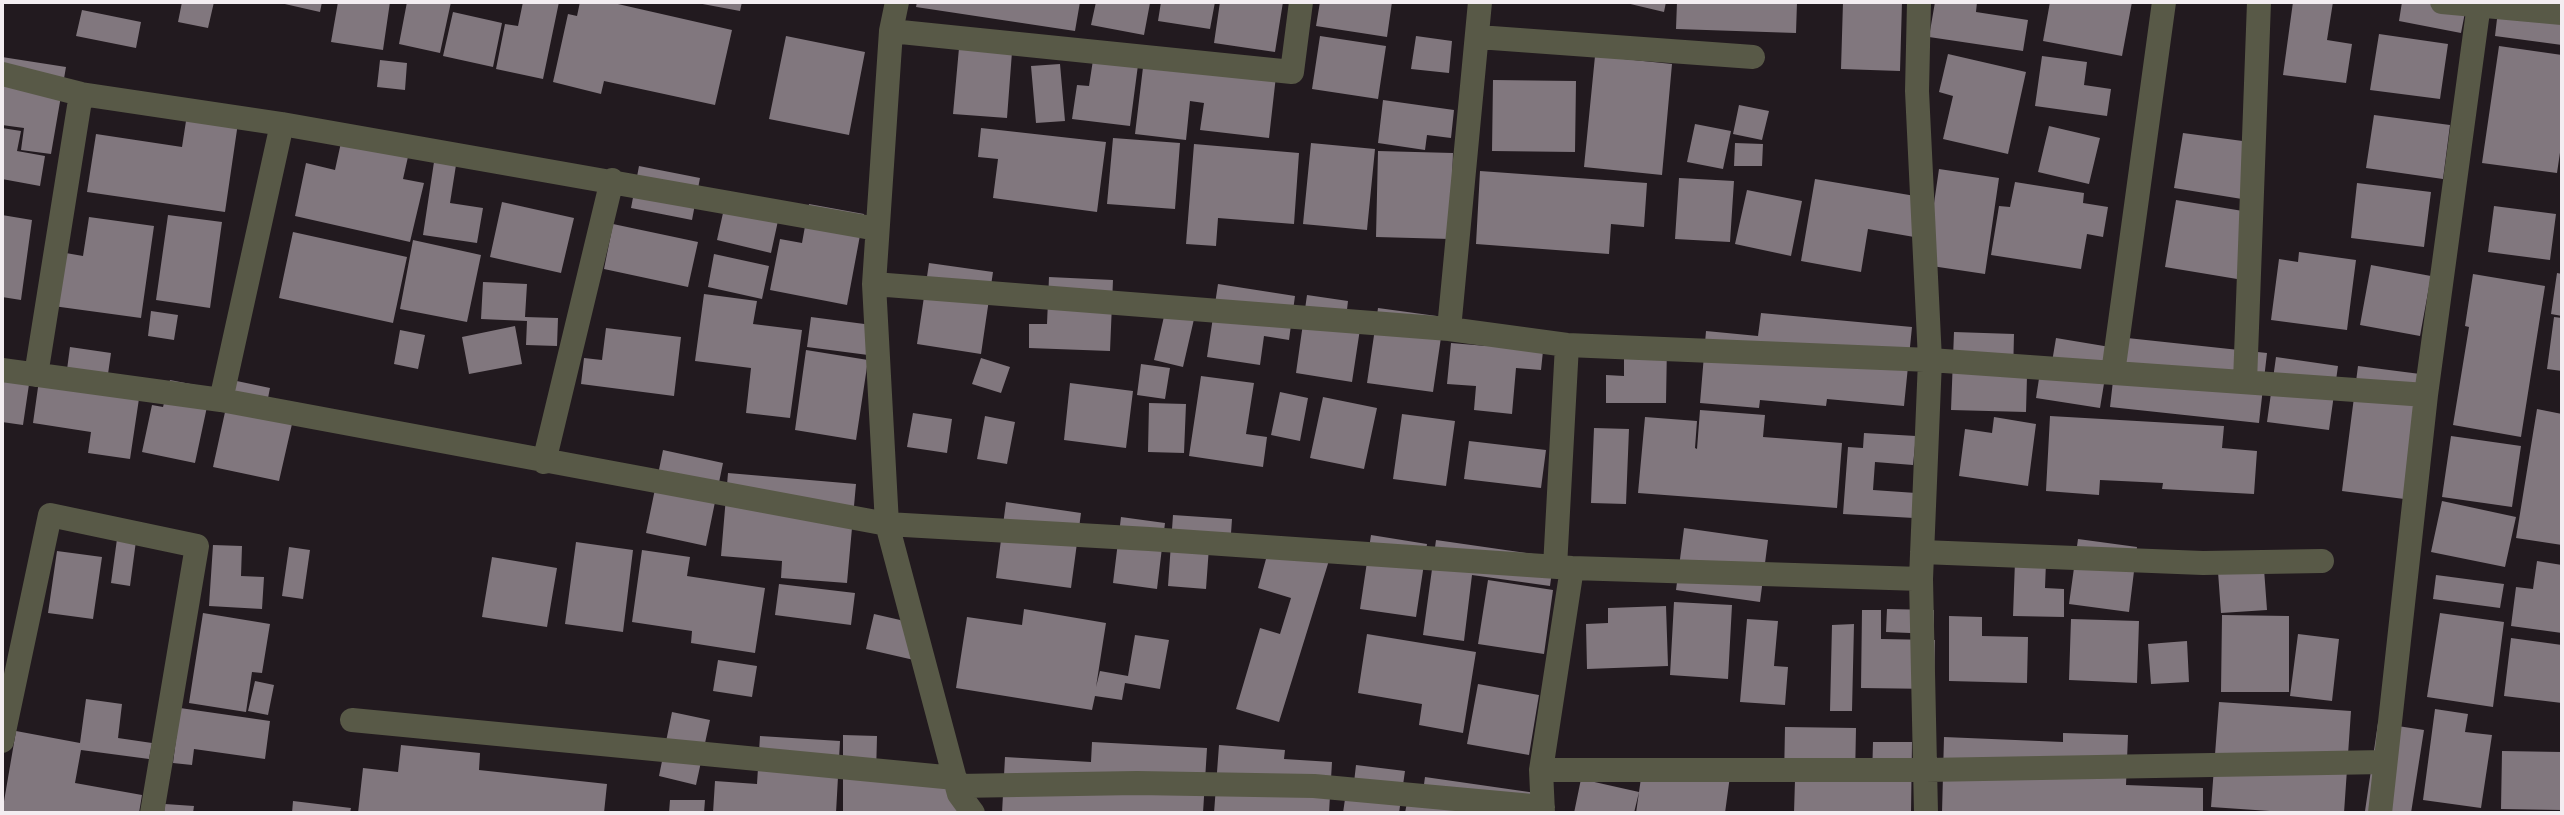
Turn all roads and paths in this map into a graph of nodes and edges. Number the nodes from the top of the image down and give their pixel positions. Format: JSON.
{"nodes":[{"id":1,"x":897,"y":2,"type":"edge"},
{"id":2,"x":1301,"y":2,"type":"edge"},
{"id":3,"x":1480,"y":2,"type":"edge"},
{"id":4,"x":1919,"y":2,"type":"edge"},
{"id":5,"x":2164,"y":2,"type":"edge"},
{"id":6,"x":2259,"y":2,"type":"edge"},
{"id":7,"x":2442,"y":2,"type":"edge"},
{"id":8,"x":2479,"y":4,"type":"edge"},
{"id":9,"x":2562,"y":13,"type":"edge"},
{"id":10,"x":891,"y":31,"type":"junction"},
{"id":11,"x":1478,"y":37,"type":"junction"},
{"id":12,"x":1753,"y":57,"type":"dead end"},
{"id":13,"x":2,"y":74,"type":"edge"},
{"id":14,"x":81,"y":94,"type":"junction"},
{"id":15,"x":282,"y":124,"type":"junction"},
{"id":16,"x":612,"y":180,"type":"junction"},
{"id":17,"x":877,"y":229,"type":"junction"},
{"id":18,"x":874,"y":284,"type":"junction"},
{"id":19,"x":1449,"y":329,"type":"junction"},
{"id":20,"x":1567,"y":345,"type":"junction"},
{"id":21,"x":1930,"y":360,"type":"junction"},
{"id":22,"x":2,"y":370,"type":"edge"},
{"id":23,"x":2113,"y":373,"type":"junction"},
{"id":24,"x":36,"y":375,"type":"junction"},
{"id":25,"x":2245,"y":382,"type":"junction"},
{"id":26,"x":2426,"y":395,"type":"junction"},
{"id":27,"x":221,"y":400,"type":"junction"},
{"id":28,"x":544,"y":462,"type":"junction"},
{"id":29,"x":887,"y":524,"type":"junction"},
{"id":30,"x":1922,"y":552,"type":"junction"},
{"id":31,"x":2322,"y":561,"type":"dead end"},
{"id":32,"x":1564,"y":567,"type":"junction"},
{"id":33,"x":1921,"y":579,"type":"junction"},
{"id":34,"x":352,"y":720,"type":"dead end"},
{"id":35,"x":2,"y":741,"type":"edge"},
{"id":36,"x":2384,"y":762,"type":"junction"},
{"id":37,"x":1541,"y":770,"type":"junction"},
{"id":38,"x":1926,"y":770,"type":"junction"},
{"id":39,"x":956,"y":782,"type":"junction"},
{"id":40,"x":1543,"y":810,"type":"edge"},
{"id":41,"x":152,"y":813,"type":"edge"},
{"id":42,"x":973,"y":813,"type":"edge"},
{"id":43,"x":1926,"y":813,"type":"edge"},
{"id":44,"x":2380,"y":813,"type":"edge"}],
"edges":[{"from":1,"to":10,"type":"street"},
{"from":2,"to":10,"type":"street"},
{"from":3,"to":11,"type":"street"},
{"from":4,"to":21,"type":"street"},
{"from":5,"to":23,"type":"street"},
{"from":6,"to":25,"type":"street"},
{"from":7,"to":8,"type":"street"},
{"from":8,"to":9,"type":"street"},
{"from":8,"to":26,"type":"street"},
{"from":10,"to":17,"type":"street"},
{"from":11,"to":12,"type":"street"},
{"from":11,"to":19,"type":"street"},
{"from":13,"to":14,"type":"street"},
{"from":14,"to":15,"type":"street"},
{"from":14,"to":24,"type":"street"},
{"from":15,"to":16,"type":"street"},
{"from":15,"to":27,"type":"street"},
{"from":16,"to":17,"type":"street"},
{"from":16,"to":28,"type":"street"},
{"from":17,"to":18,"type":"street"},
{"from":18,"to":19,"type":"street"},
{"from":18,"to":29,"type":"street"},
{"from":19,"to":20,"type":"street"},
{"from":20,"to":21,"type":"street"},
{"from":20,"to":32,"type":"street"},
{"from":21,"to":23,"type":"street"},
{"from":21,"to":30,"type":"street"},
{"from":22,"to":24,"type":"street"},
{"from":23,"to":25,"type":"street"},
{"from":24,"to":27,"type":"street"},
{"from":25,"to":26,"type":"street"},
{"from":26,"to":36,"type":"street"},
{"from":27,"to":28,"type":"street"},
{"from":28,"to":29,"type":"street"},
{"from":29,"to":32,"type":"street"},
{"from":29,"to":39,"type":"street"},
{"from":30,"to":31,"type":"street"},
{"from":30,"to":33,"type":"street"},
{"from":32,"to":33,"type":"street"},
{"from":32,"to":37,"type":"street"},
{"from":33,"to":38,"type":"street"},
{"from":34,"to":39,"type":"street"},
{"from":35,"to":41,"type":"street"},
{"from":36,"to":38,"type":"street"},
{"from":36,"to":44,"type":"street"},
{"from":37,"to":38,"type":"street"},
{"from":37,"to":40,"type":"street"},
{"from":38,"to":43,"type":"street"},
{"from":39,"to":40,"type":"street"},
{"from":39,"to":42,"type":"street"}]}
